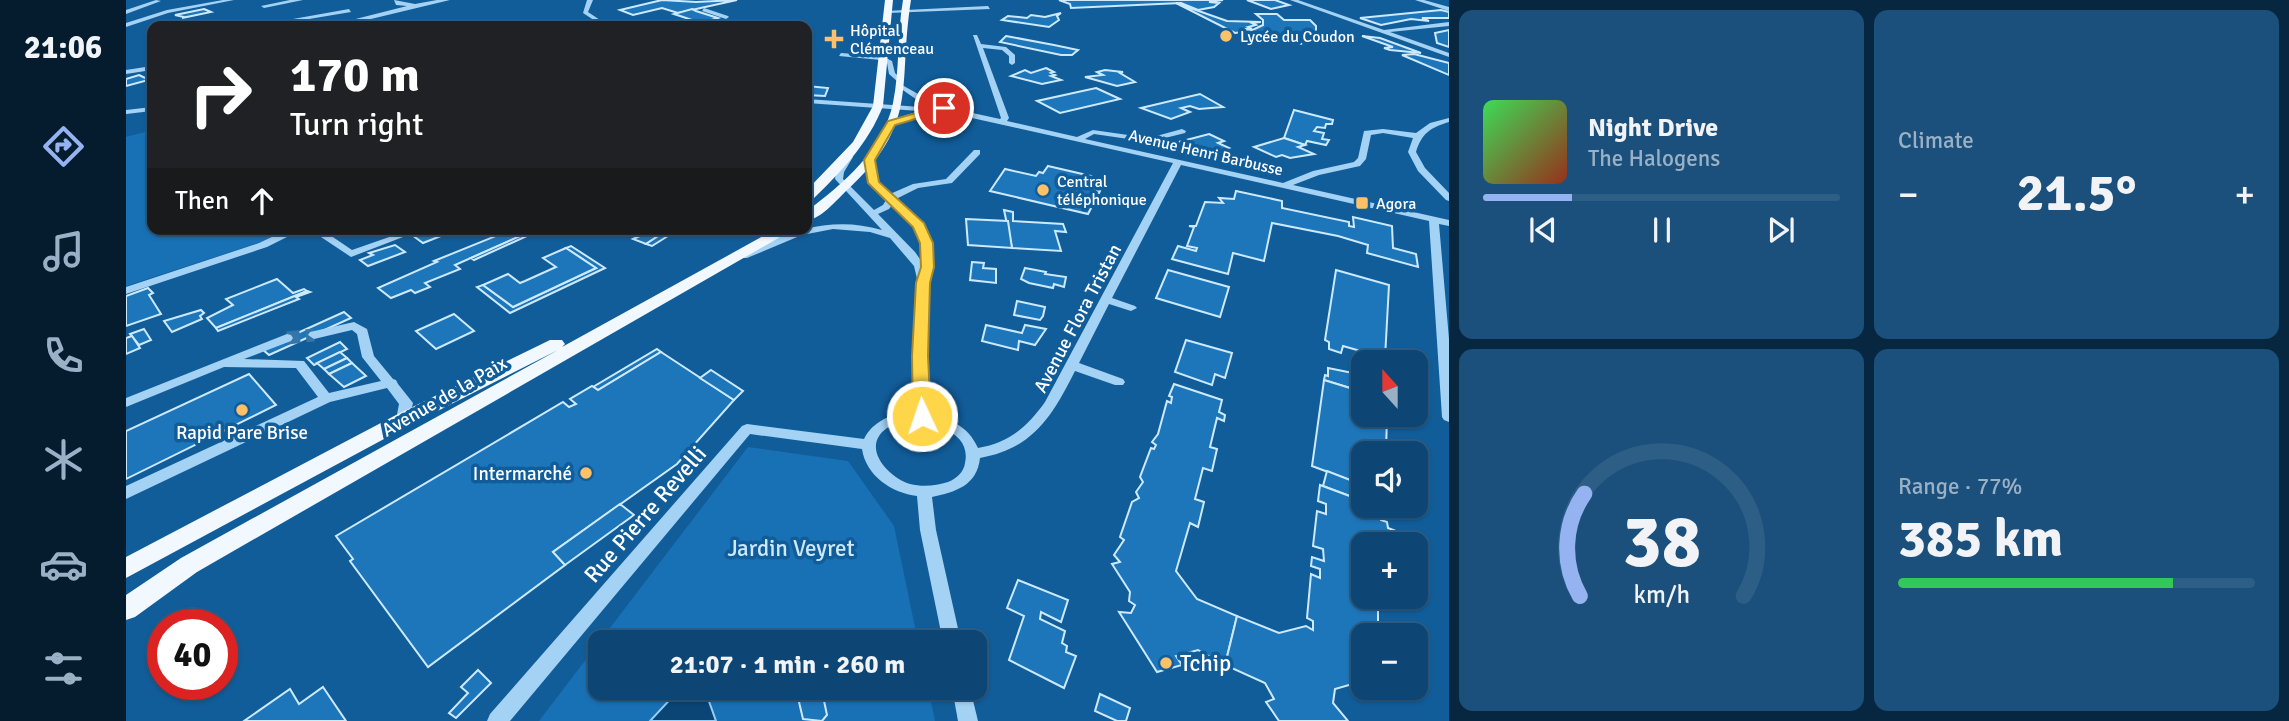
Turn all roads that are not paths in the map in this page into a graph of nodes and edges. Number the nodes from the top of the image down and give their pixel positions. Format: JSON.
{"nodes":[{"id":1,"x":231,"y":0,"type":"edge"},
{"id":2,"x":300,"y":0,"type":"edge"},
{"id":3,"x":397,"y":0,"type":"edge"},
{"id":4,"x":447,"y":0,"type":"edge"},
{"id":5,"x":590,"y":0,"type":"edge"},
{"id":6,"x":890,"y":0,"type":"edge"},
{"id":7,"x":970,"y":0,"type":"edge"},
{"id":8,"x":976,"y":0,"type":"edge"},
{"id":9,"x":986,"y":0,"type":"edge"},
{"id":10,"x":993,"y":0,"type":"edge"},
{"id":11,"x":1294,"y":0,"type":"edge"},
{"id":12,"x":1418,"y":0,"type":"edge"},
{"id":13,"x":158,"y":1,"type":"edge"},
{"id":14,"x":413,"y":5,"type":"junction"},
{"id":15,"x":906,"y":5,"type":"edge"},
{"id":16,"x":264,"y":6,"type":"dead end"},
{"id":17,"x":988,"y":8,"type":"junction"},
{"id":18,"x":968,"y":9,"type":"junction"},
{"id":19,"x":976,"y":9,"type":"junction"},
{"id":20,"x":1449,"y":9,"type":"edge"},
{"id":21,"x":704,"y":10,"type":"dead end"},
{"id":22,"x":349,"y":11,"type":"dead end"},
{"id":23,"x":888,"y":11,"type":"junction"},
{"id":24,"x":126,"y":12,"type":"edge"},
{"id":25,"x":726,"y":16,"type":"dead end"},
{"id":26,"x":294,"y":21,"type":"edge"},
{"id":27,"x":358,"y":21,"type":"edge"},
{"id":28,"x":598,"y":21,"type":"edge"},
{"id":29,"x":1449,"y":24,"type":"edge"},
{"id":30,"x":126,"y":25,"type":"edge"},
{"id":31,"x":1382,"y":31,"type":"junction"},
{"id":32,"x":975,"y":36,"type":"dead end"},
{"id":33,"x":979,"y":47,"type":"junction"},
{"id":34,"x":1449,"y":55,"type":"edge"},
{"id":35,"x":901,"y":57,"type":"junction"},
{"id":36,"x":885,"y":61,"type":"junction"},
{"id":37,"x":1012,"y":63,"type":"dead end"},
{"id":38,"x":147,"y":69,"type":"edge"},
{"id":39,"x":126,"y":72,"type":"edge"},
{"id":40,"x":900,"y":84,"type":"junction"},
{"id":41,"x":812,"y":101,"type":"edge"},
{"id":42,"x":926,"y":102,"type":"junction"},
{"id":43,"x":878,"y":104,"type":"junction"},
{"id":44,"x":897,"y":104,"type":"junction"},
{"id":45,"x":147,"y":109,"type":"edge"},
{"id":46,"x":934,"y":110,"type":"junction"},
{"id":47,"x":126,"y":111,"type":"edge"},
{"id":48,"x":957,"y":112,"type":"junction"},
{"id":49,"x":1449,"y":120,"type":"edge"},
{"id":50,"x":1002,"y":122,"type":"junction"},
{"id":51,"x":891,"y":123,"type":"junction"},
{"id":52,"x":1182,"y":131,"type":"dead end"},
{"id":53,"x":1416,"y":136,"type":"junction"},
{"id":54,"x":1078,"y":139,"type":"junction"},
{"id":55,"x":857,"y":144,"type":"junction"},
{"id":56,"x":976,"y":152,"type":"dead end"},
{"id":57,"x":870,"y":160,"type":"junction"},
{"id":58,"x":1178,"y":162,"type":"junction"},
{"id":59,"x":1284,"y":186,"type":"junction"},
{"id":60,"x":845,"y":188,"type":"junction"},
{"id":61,"x":812,"y":192,"type":"edge"},
{"id":62,"x":1449,"y":198,"type":"edge"},
{"id":63,"x":891,"y":199,"type":"junction"},
{"id":64,"x":812,"y":213,"type":"edge"},
{"id":65,"x":872,"y":214,"type":"junction"},
{"id":66,"x":1434,"y":219,"type":"junction"},
{"id":67,"x":1449,"y":223,"type":"edge"},
{"id":68,"x":812,"y":229,"type":"edge"},
{"id":69,"x":285,"y":235,"type":"edge"},
{"id":70,"x":323,"y":235,"type":"edge"},
{"id":71,"x":755,"y":235,"type":"edge"},
{"id":72,"x":777,"y":235,"type":"edge"},
{"id":73,"x":792,"y":235,"type":"edge"},
{"id":74,"x":895,"y":236,"type":"junction"},
{"id":75,"x":398,"y":237,"type":"dead end"},
{"id":76,"x":737,"y":259,"type":"junction"},
{"id":77,"x":923,"y":283,"type":"junction"},
{"id":78,"x":126,"y":291,"type":"edge"},
{"id":79,"x":1107,"y":300,"type":"junction"},
{"id":80,"x":1131,"y":308,"type":"dead end"},
{"id":81,"x":314,"y":335,"type":"tunnel mouth"},
{"id":82,"x":287,"y":338,"type":"tunnel mouth"},
{"id":83,"x":222,"y":363,"type":"junction"},
{"id":84,"x":1072,"y":365,"type":"junction"},
{"id":85,"x":1119,"y":382,"type":"dead end"},
{"id":86,"x":392,"y":383,"type":"junction"},
{"id":87,"x":326,"y":398,"type":"junction"},
{"id":88,"x":126,"y":403,"type":"edge"},
{"id":89,"x":922,"y":416,"type":"junction"},
{"id":90,"x":1449,"y":417,"type":"edge"},
{"id":91,"x":403,"y":420,"type":"junction"},
{"id":92,"x":868,"y":445,"type":"junction"},
{"id":93,"x":973,"y":454,"type":"junction"},
{"id":94,"x":126,"y":493,"type":"edge"},
{"id":95,"x":924,"y":493,"type":"junction"},
{"id":96,"x":126,"y":568,"type":"edge"},
{"id":97,"x":126,"y":608,"type":"edge"},
{"id":98,"x":949,"y":630,"type":"edge"},
{"id":99,"x":964,"y":700,"type":"edge"},
{"id":100,"x":497,"y":721,"type":"edge"},
{"id":101,"x":968,"y":721,"type":"edge"}],
"edges":[{"from":1,"to":30,"type":"street"},
{"from":2,"to":16,"type":"street"},
{"from":3,"to":14,"type":"street"},
{"from":4,"to":14,"type":"street"},
{"from":5,"to":28,"type":"street"},
{"from":6,"to":23,"type":"main road"},
{"from":7,"to":18,"type":"street"},
{"from":8,"to":19,"type":"street"},
{"from":9,"to":17,"type":"street"},
{"from":10,"to":17,"type":"street"},
{"from":11,"to":31,"type":"street"},
{"from":12,"to":20,"type":"street"},
{"from":13,"to":24,"type":"street"},
{"from":14,"to":27,"type":"street"},
{"from":15,"to":18,"type":"street"},
{"from":15,"to":23,"type":"street"},
{"from":15,"to":35,"type":"main road"},
{"from":17,"to":19,"type":"street"},
{"from":18,"to":19,"type":"street"},
{"from":21,"to":25,"type":"street"},
{"from":22,"to":26,"type":"street"},
{"from":23,"to":36,"type":"main road"},
{"from":29,"to":31,"type":"street"},
{"from":31,"to":34,"type":"street"},
{"from":32,"to":33,"type":"street"},
{"from":33,"to":37,"type":"street"},
{"from":33,"to":50,"type":"street"},
{"from":35,"to":36,"type":"street"},
{"from":35,"to":40,"type":"main road"},
{"from":36,"to":36,"type":"street"},
{"from":36,"to":40,"type":"street"},
{"from":36,"to":43,"type":"main road"},
{"from":38,"to":39,"type":"street"},
{"from":40,"to":42,"type":"street","name":"Avenue Henri Barbusse"},
{"from":40,"to":44,"type":"main road"},
{"from":41,"to":43,"type":"street","name":"Avenue Henri Barbusse"},
{"from":42,"to":44,"type":"street"},
{"from":42,"to":48,"type":"street","name":"Avenue Henri Barbusse"},
{"from":43,"to":44,"type":"street","name":"Avenue Henri Barbusse"},
{"from":43,"to":55,"type":"main road"},
{"from":44,"to":46,"type":"street","name":"Avenue Henri Barbusse"},
{"from":44,"to":51,"type":"main road"},
{"from":45,"to":47,"type":"street"},
{"from":46,"to":48,"type":"street","name":"Avenue Henri Barbusse"},
{"from":46,"to":51,"type":"street"},
{"from":48,"to":50,"type":"street","name":"Avenue Henri Barbusse"},
{"from":49,"to":53,"type":"street"},
{"from":50,"to":54,"type":"street","name":"Avenue Henri Barbusse"},
{"from":51,"to":57,"type":"main road"},
{"from":52,"to":54,"type":"street"},
{"from":53,"to":59,"type":"street"},
{"from":53,"to":62,"type":"street"},
{"from":54,"to":58,"type":"street","name":"Avenue Henri Barbusse"},
{"from":55,"to":60,"type":"street"},
{"from":55,"to":61,"type":"main road"},
{"from":56,"to":63,"type":"street"},
{"from":57,"to":60,"type":"main road"},
{"from":57,"to":63,"type":"street"},
{"from":58,"to":59,"type":"street","name":"Avenue Henri Barbusse"},
{"from":58,"to":79,"type":"street","name":"Avenue Flora Tristan"},
{"from":59,"to":66,"type":"street","name":"Avenue Henri Barbusse"},
{"from":60,"to":64,"type":"main road"},
{"from":60,"to":65,"type":"street"},
{"from":63,"to":65,"type":"street"},
{"from":63,"to":77,"type":"street"},
{"from":65,"to":74,"type":"street"},
{"from":66,"to":67,"type":"street","name":"Avenue Henri Barbusse"},
{"from":66,"to":90,"type":"street"},
{"from":68,"to":74,"type":"street"},
{"from":69,"to":78,"type":"street"},
{"from":70,"to":75,"type":"street"},
{"from":71,"to":91,"type":"main road","name":"Avenue de la Paix"},
{"from":72,"to":76,"type":"main road","name":"Avenue de la Paix"},
{"from":73,"to":76,"type":"street"},
{"from":74,"to":77,"type":"street"},
{"from":76,"to":97,"type":"main road","name":"Avenue de la Paix"},
{"from":77,"to":89,"type":"street"},
{"from":79,"to":80,"type":"street"},
{"from":79,"to":84,"type":"street","name":"Avenue Flora Tristan"},
{"from":81,"to":86,"type":"street"},
{"from":82,"to":83,"type":"street"},
{"from":83,"to":87,"type":"street"},
{"from":83,"to":88,"type":"street"},
{"from":84,"to":85,"type":"street"},
{"from":84,"to":93,"type":"street","name":"Avenue Flora Tristan"},
{"from":86,"to":87,"type":"street"},
{"from":86,"to":91,"type":"street"},
{"from":87,"to":94,"type":"street"},
{"from":89,"to":92,"type":"street"},
{"from":89,"to":93,"type":"street"},
{"from":91,"to":96,"type":"main road","name":"Avenue de la Paix"},
{"from":92,"to":95,"type":"street"},
{"from":92,"to":100,"type":"street","name":"Rue Pierre Revelli"},
{"from":93,"to":95,"type":"street"},
{"from":95,"to":98,"type":"street"},
{"from":99,"to":101,"type":"street"}]}
